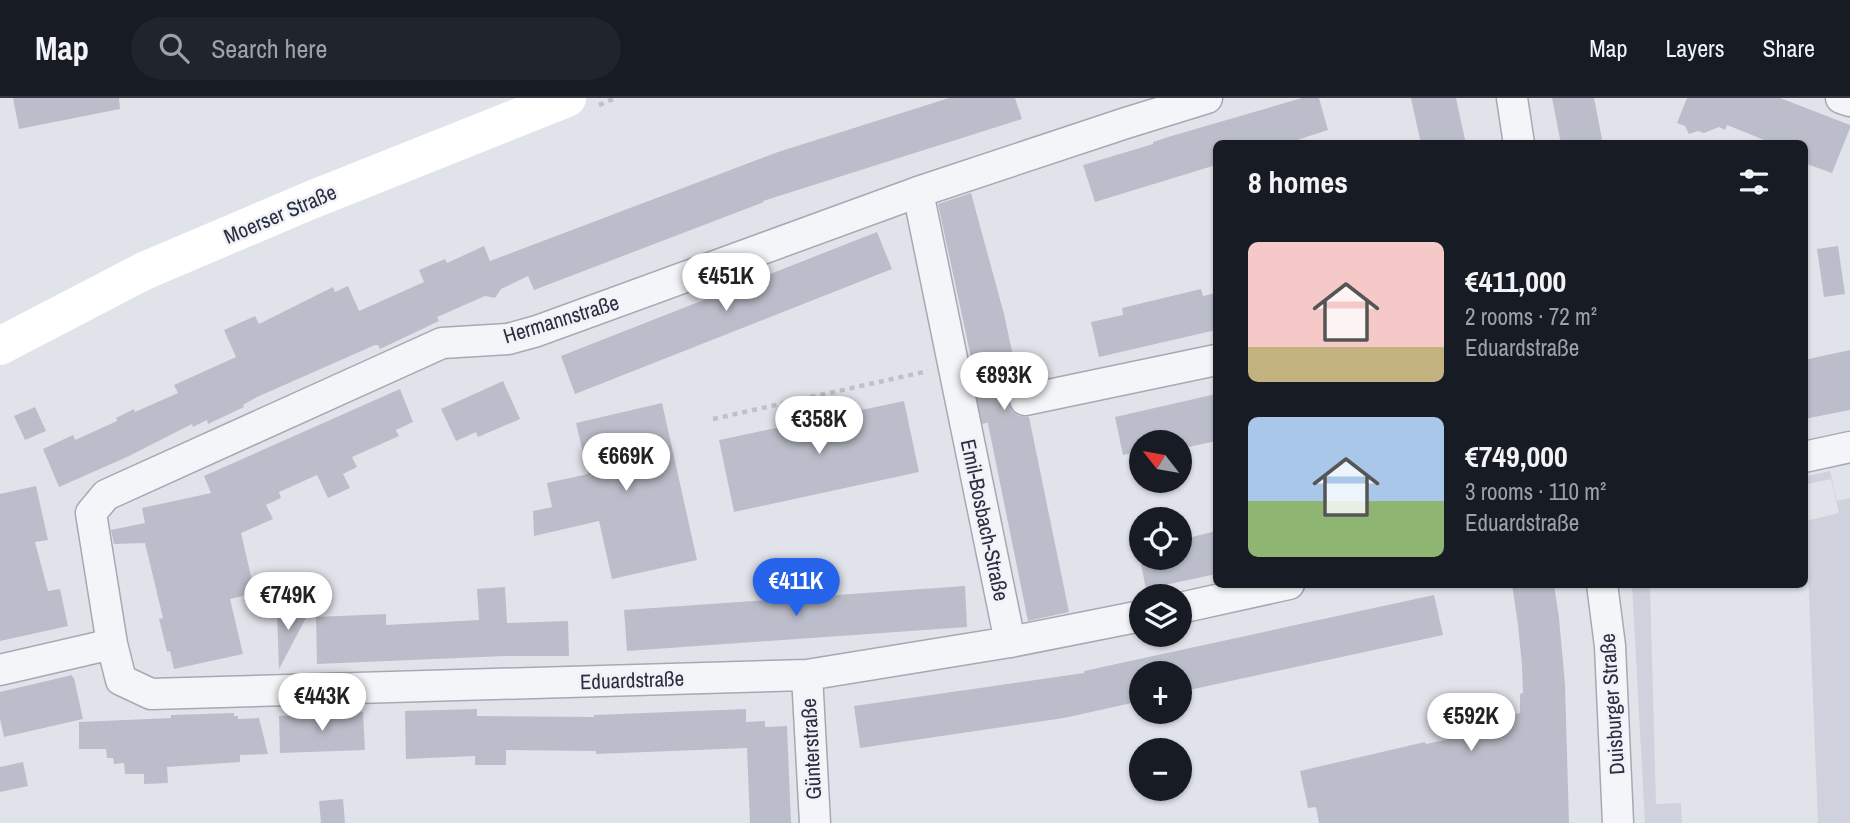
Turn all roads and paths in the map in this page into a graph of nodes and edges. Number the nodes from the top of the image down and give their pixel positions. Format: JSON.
{"nodes":[{"id":1,"x":567,"y":98,"type":"edge"},
{"id":2,"x":1207,"y":98,"type":"edge"},
{"id":3,"x":1512,"y":98,"type":"edge"},
{"id":4,"x":1841,"y":98,"type":"edge"},
{"id":5,"x":1850,"y":101,"type":"edge"},
{"id":6,"x":1518,"y":140,"type":"edge"},
{"id":7,"x":918,"y":192,"type":"junction"},
{"id":8,"x":0,"y":346,"type":"edge"},
{"id":9,"x":1213,"y":361,"type":"edge"},
{"id":10,"x":953,"y":365,"type":"junction"},
{"id":11,"x":1026,"y":400,"type":"tunnel mouth"},
{"id":12,"x":713,"y":419,"type":"dead end"},
{"id":13,"x":1850,"y":447,"type":"edge"},
{"id":14,"x":1808,"y":456,"type":"edge"},
{"id":15,"x":1271,"y":588,"type":"edge"},
{"id":16,"x":1602,"y":588,"type":"edge"},
{"id":17,"x":1192,"y":605,"type":"edge"},
{"id":18,"x":1129,"y":618,"type":"edge"},
{"id":19,"x":1010,"y":642,"type":"junction"},
{"id":20,"x":113,"y":644,"type":"junction"},
{"id":21,"x":0,"y":670,"type":"edge"},
{"id":22,"x":807,"y":675,"type":"junction"},
{"id":23,"x":121,"y":680,"type":"joint"},
{"id":24,"x":816,"y":823,"type":"edge"},
{"id":25,"x":1618,"y":823,"type":"edge"}],
"edges":[{"from":1,"to":8,"type":"main road","name":"Moerser Straße"},
{"from":2,"to":7,"type":"street","name":"Hermannstraße"},
{"from":3,"to":6,"type":"street"},
{"from":4,"to":5,"type":"street"},
{"from":7,"to":10,"type":"street","name":"Emil-Bosbach-Straße"},
{"from":7,"to":20,"type":"street","name":"Hermannstraße"},
{"from":9,"to":11,"type":"street"},
{"from":10,"to":12,"type":"path"},
{"from":10,"to":19,"type":"street","name":"Emil-Bosbach-Straße"},
{"from":13,"to":14,"type":"street"},
{"from":15,"to":17,"type":"street"},
{"from":16,"to":25,"type":"street","name":"Duisburger Straße"},
{"from":18,"to":19,"type":"street","name":"Eduardstraße"},
{"from":19,"to":22,"type":"street","name":"Eduardstraße"},
{"from":20,"to":21,"type":"street"},
{"from":20,"to":23,"type":"street","name":"Hermannstraße"},
{"from":22,"to":23,"type":"street","name":"Eduardstraße"},
{"from":22,"to":24,"type":"street","name":"Günterstraße"}]}
